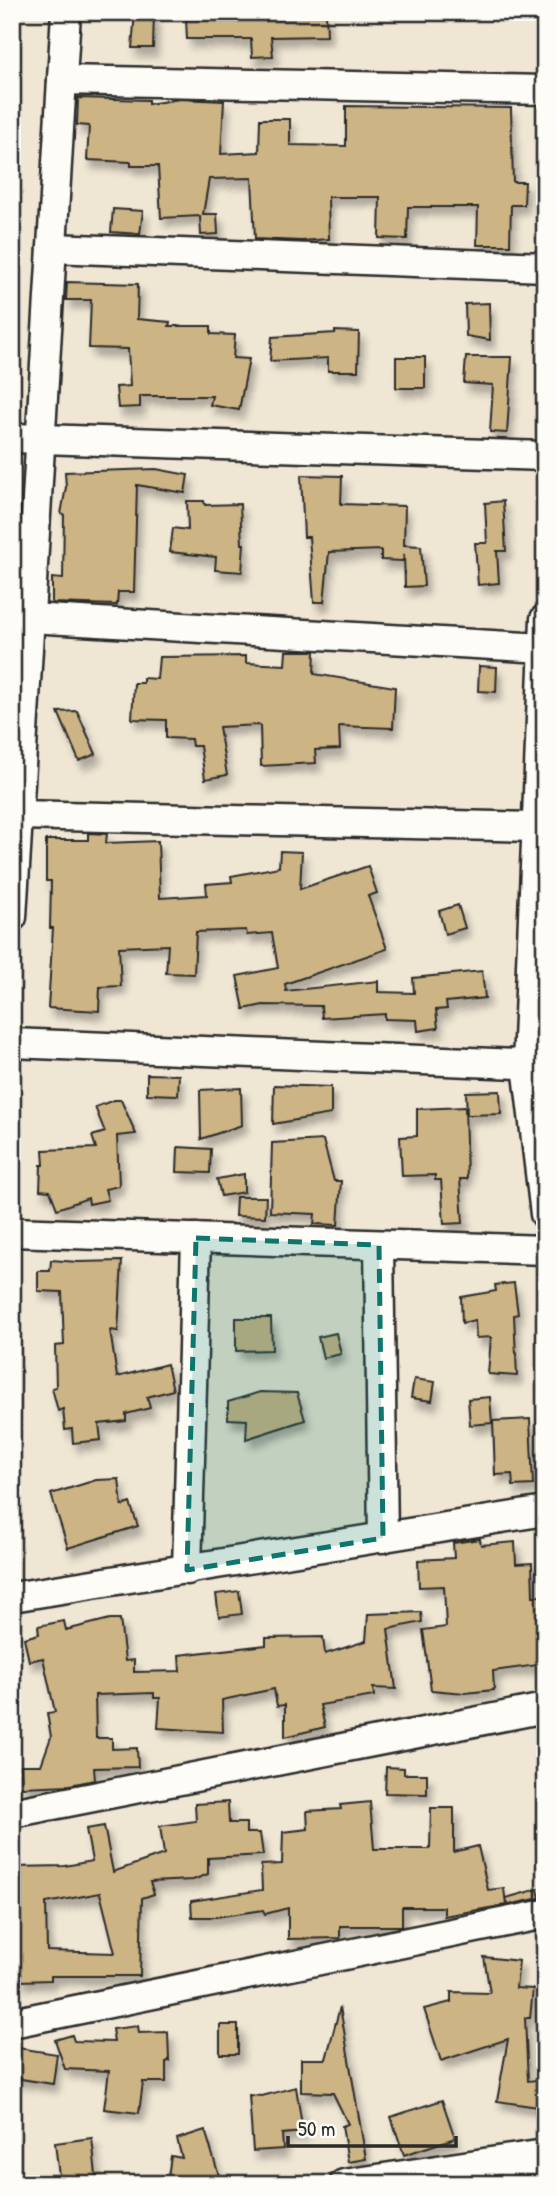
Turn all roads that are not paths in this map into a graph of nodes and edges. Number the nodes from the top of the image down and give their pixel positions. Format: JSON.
{"nodes":[{"id":1,"x":66,"y":12,"type":"edge"},
{"id":2,"x":62,"y":80,"type":"junction"},
{"id":3,"x":545,"y":90,"type":"edge"},
{"id":4,"x":52,"y":248,"type":"junction"},
{"id":5,"x":545,"y":267,"type":"edge"},
{"id":6,"x":12,"y":439,"type":"edge"},
{"id":7,"x":41,"y":440,"type":"junction"},
{"id":8,"x":545,"y":456,"type":"edge"},
{"id":9,"x":30,"y":618,"type":"junction"},
{"id":10,"x":545,"y":619,"type":"edge"},
{"id":11,"x":544,"y":648,"type":"edge"},
{"id":12,"x":18,"y":815,"type":"junction"},
{"id":13,"x":537,"y":827,"type":"junction"},
{"id":14,"x":12,"y":917,"type":"edge"},
{"id":15,"x":12,"y":1043,"type":"edge"},
{"id":16,"x":536,"y":1065,"type":"edge"},
{"id":17,"x":545,"y":1214,"type":"edge"},
{"id":18,"x":12,"y":1232,"type":"edge"},
{"id":19,"x":196,"y":1238,"type":"junction"},
{"id":20,"x":379,"y":1245,"type":"junction"},
{"id":21,"x":545,"y":1250,"type":"edge"},
{"id":22,"x":545,"y":1511,"type":"edge"},
{"id":23,"x":383,"y":1538,"type":"junction"},
{"id":24,"x":187,"y":1570,"type":"junction"},
{"id":25,"x":12,"y":1597,"type":"edge"},
{"id":26,"x":545,"y":1708,"type":"edge"},
{"id":27,"x":12,"y":1813,"type":"edge"},
{"id":28,"x":545,"y":1914,"type":"edge"},
{"id":29,"x":12,"y":2023,"type":"edge"},
{"id":30,"x":344,"y":2184,"type":"edge"},
{"id":31,"x":513,"y":2184,"type":"edge"}],
"edges":[{"from":1,"to":2,"type":"street"},
{"from":2,"to":3,"type":"street"},
{"from":2,"to":4,"type":"street"},
{"from":4,"to":5,"type":"street"},
{"from":4,"to":7,"type":"street"},
{"from":6,"to":7,"type":"street"},
{"from":7,"to":8,"type":"street"},
{"from":7,"to":9,"type":"street"},
{"from":9,"to":11,"type":"street"},
{"from":9,"to":12,"type":"street"},
{"from":10,"to":11,"type":"street"},
{"from":11,"to":13,"type":"street"},
{"from":12,"to":13,"type":"street"},
{"from":12,"to":14,"type":"street"},
{"from":13,"to":16,"type":"street"},
{"from":15,"to":16,"type":"street"},
{"from":16,"to":17,"type":"street"},
{"from":18,"to":19,"type":"street"},
{"from":19,"to":20,"type":"street"},
{"from":19,"to":24,"type":"street"},
{"from":20,"to":21,"type":"street"},
{"from":20,"to":23,"type":"street"},
{"from":22,"to":23,"type":"street"},
{"from":23,"to":24,"type":"street"},
{"from":24,"to":25,"type":"street"},
{"from":26,"to":27,"type":"street"},
{"from":28,"to":29,"type":"street"},
{"from":30,"to":31,"type":"street"}]}
